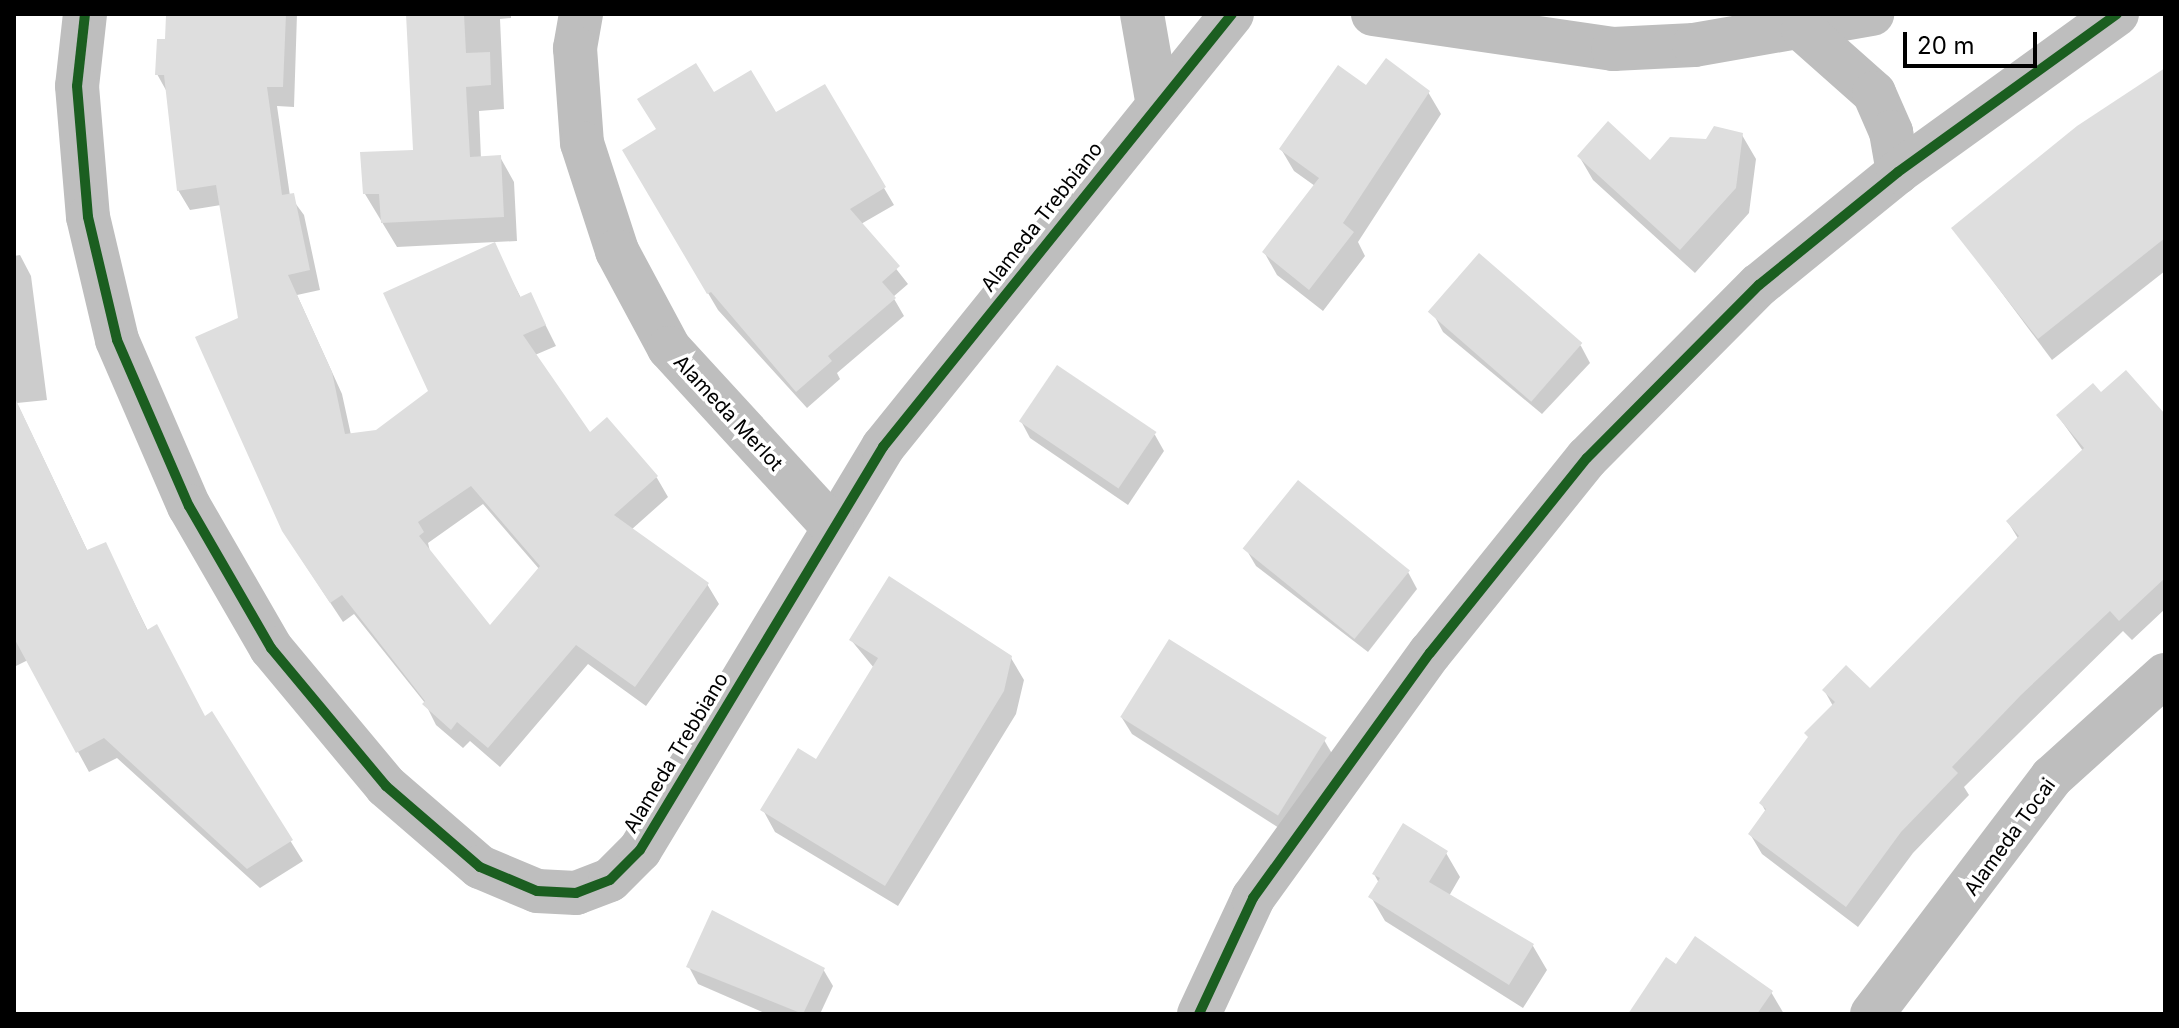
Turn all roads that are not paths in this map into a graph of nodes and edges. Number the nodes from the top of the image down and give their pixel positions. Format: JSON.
{"nodes":[{"id":1,"x":85,"y":14,"type":"edge"},
{"id":2,"x":581,"y":14,"type":"edge"},
{"id":3,"x":1142,"y":14,"type":"edge"},
{"id":4,"x":1232,"y":14,"type":"edge"},
{"id":5,"x":1373,"y":14,"type":"edge"},
{"id":6,"x":1872,"y":14,"type":"edge"},
{"id":7,"x":2117,"y":14,"type":"edge"},
{"id":8,"x":1803,"y":30,"type":"junction"},
{"id":9,"x":1157,"y":100,"type":"junction"},
{"id":10,"x":1898,"y":172,"type":"junction"},
{"id":11,"x":832,"y":526,"type":"junction"},
{"id":12,"x":2165,"y":675,"type":"edge"},
{"id":13,"x":1199,"y":1014,"type":"edge"},
{"id":14,"x":1872,"y":1014,"type":"edge"}],
"edges":[{"from":1,"to":11,"type":"street","name":"Alameda Trebbiano"},
{"from":2,"to":11,"type":"street","name":"Alameda Merlot"},
{"from":3,"to":9,"type":"street"},
{"from":4,"to":9,"type":"street","name":"Alameda Trebbiano"},
{"from":5,"to":8,"type":"street"},
{"from":6,"to":8,"type":"street"},
{"from":7,"to":10,"type":"street"},
{"from":8,"to":10,"type":"street"},
{"from":9,"to":11,"type":"street","name":"Alameda Trebbiano"},
{"from":10,"to":13,"type":"street"},
{"from":12,"to":14,"type":"street","name":"Alameda Tocai"}]}
